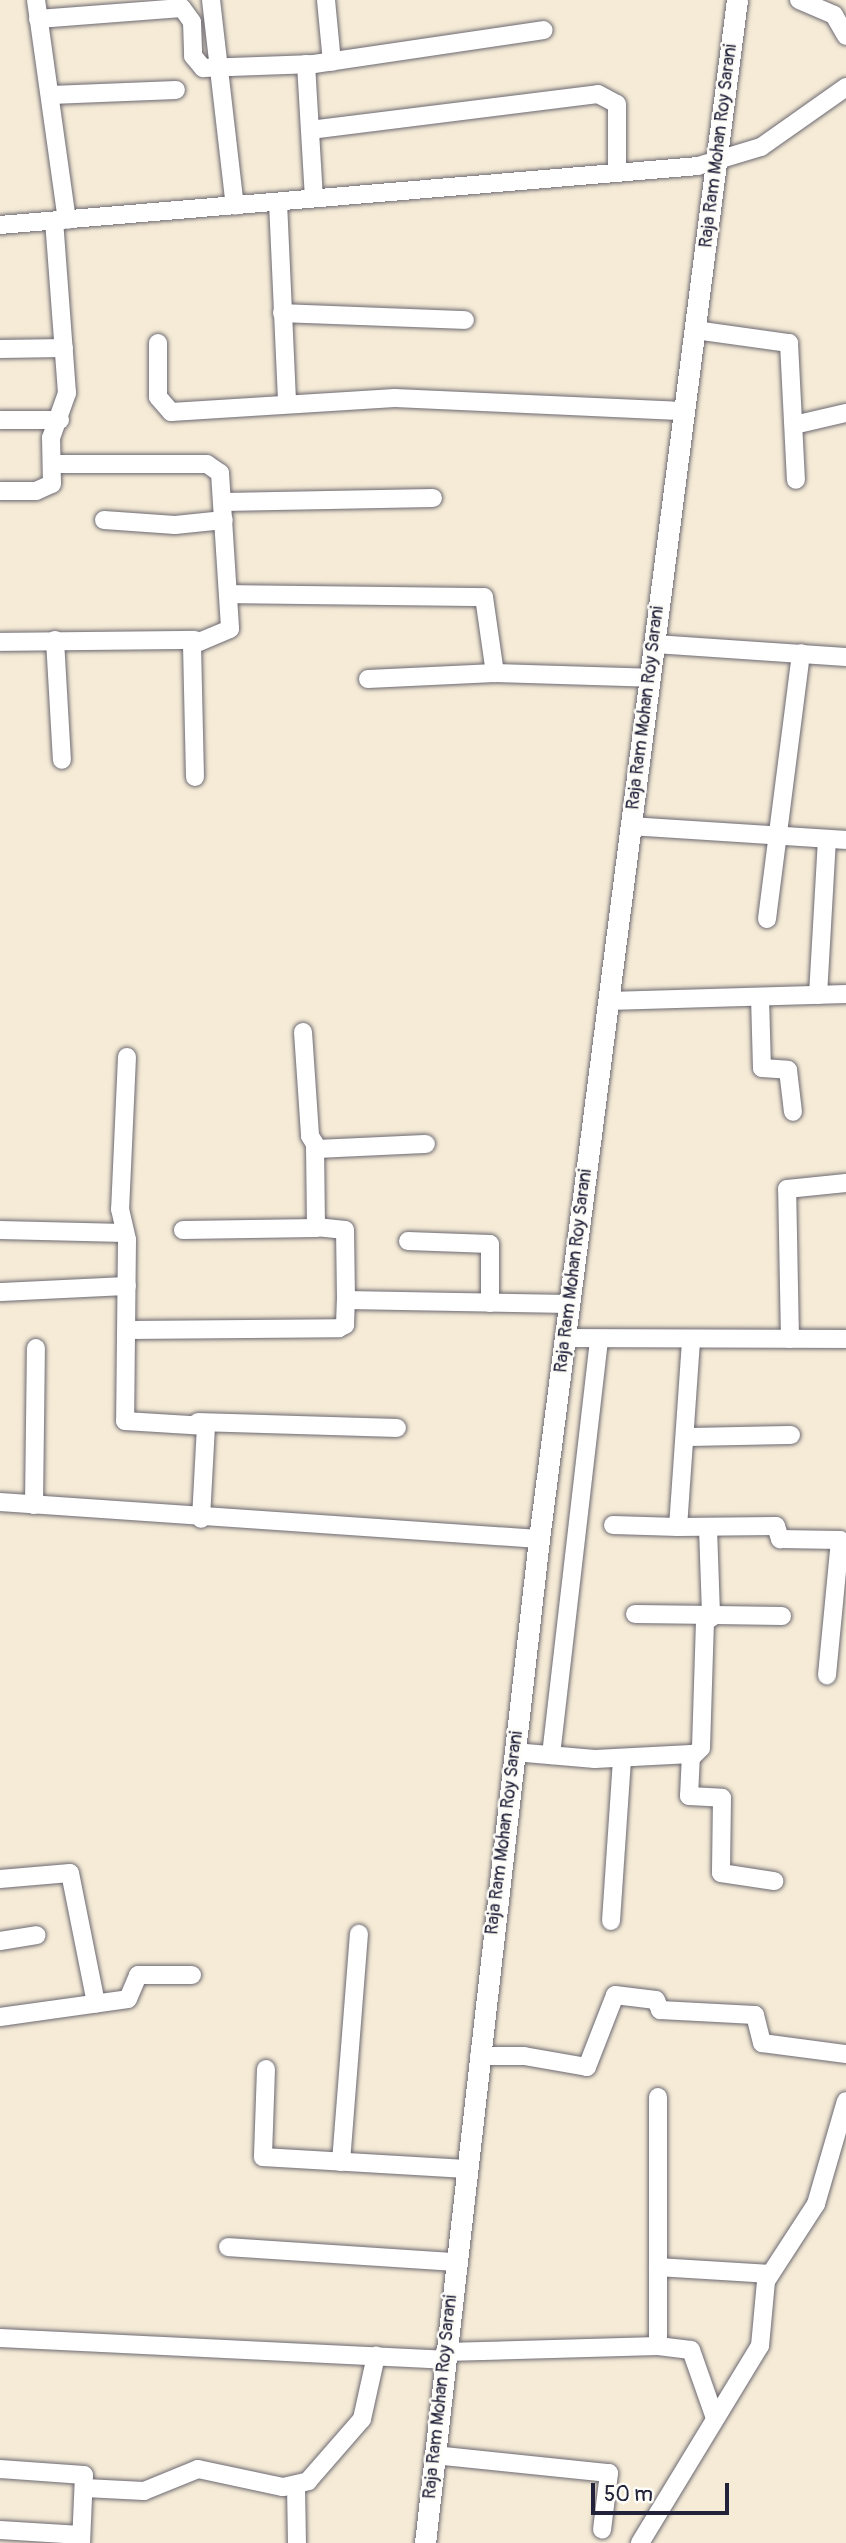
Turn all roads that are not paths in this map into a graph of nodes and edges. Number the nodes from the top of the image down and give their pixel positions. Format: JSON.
{"nodes":[{"id":1,"x":36,"y":0,"type":"edge"},
{"id":2,"x":211,"y":0,"type":"edge"},
{"id":3,"x":326,"y":0,"type":"edge"},
{"id":4,"x":737,"y":0,"type":"edge"},
{"id":5,"x":799,"y":0,"type":"edge"},
{"id":6,"x":38,"y":19,"type":"junction"},
{"id":7,"x":544,"y":30,"type":"dead end"},
{"id":8,"x":846,"y":36,"type":"edge"},
{"id":9,"x":332,"y":62,"type":"junction"},
{"id":10,"x":306,"y":64,"type":"junction"},
{"id":11,"x":218,"y":68,"type":"junction"},
{"id":12,"x":846,"y":87,"type":"edge"},
{"id":13,"x":176,"y":89,"type":"dead end"},
{"id":14,"x":51,"y":95,"type":"junction"},
{"id":15,"x":310,"y":130,"type":"junction"},
{"id":16,"x":717,"y":161,"type":"junction"},
{"id":17,"x":617,"y":171,"type":"junction"},
{"id":18,"x":314,"y":198,"type":"junction"},
{"id":19,"x":278,"y":202,"type":"junction"},
{"id":20,"x":234,"y":206,"type":"junction"},
{"id":21,"x":60,"y":221,"type":"junction"},
{"id":22,"x":0,"y":225,"type":"edge"},
{"id":23,"x":282,"y":313,"type":"junction"},
{"id":24,"x":465,"y":320,"type":"dead end"},
{"id":25,"x":695,"y":330,"type":"junction"},
{"id":26,"x":158,"y":342,"type":"dead end"},
{"id":27,"x":64,"y":348,"type":"junction"},
{"id":28,"x":0,"y":349,"type":"edge"},
{"id":29,"x":287,"y":402,"type":"junction"},
{"id":30,"x":685,"y":411,"type":"junction"},
{"id":31,"x":846,"y":413,"type":"edge"},
{"id":32,"x":0,"y":420,"type":"edge"},
{"id":33,"x":60,"y":420,"type":"junction"},
{"id":34,"x":794,"y":425,"type":"junction"},
{"id":35,"x":53,"y":464,"type":"junction"},
{"id":36,"x":796,"y":480,"type":"dead end"},
{"id":37,"x":0,"y":491,"type":"edge"},
{"id":38,"x":433,"y":498,"type":"dead end"},
{"id":39,"x":223,"y":502,"type":"junction"},
{"id":40,"x":104,"y":520,"type":"dead end"},
{"id":41,"x":224,"y":520,"type":"junction"},
{"id":42,"x":228,"y":594,"type":"junction"},
{"id":43,"x":55,"y":640,"type":"junction"},
{"id":44,"x":195,"y":640,"type":"junction"},
{"id":45,"x":0,"y":642,"type":"edge"},
{"id":46,"x":655,"y":643,"type":"junction"},
{"id":47,"x":802,"y":653,"type":"junction"},
{"id":48,"x":846,"y":657,"type":"edge"},
{"id":49,"x":495,"y":673,"type":"junction"},
{"id":50,"x":650,"y":678,"type":"junction"},
{"id":51,"x":368,"y":679,"type":"dead end"},
{"id":52,"x":61,"y":760,"type":"dead end"},
{"id":53,"x":195,"y":777,"type":"dead end"},
{"id":54,"x":631,"y":826,"type":"junction"},
{"id":55,"x":777,"y":837,"type":"junction"},
{"id":56,"x":827,"y":839,"type":"junction"},
{"id":57,"x":846,"y":840,"type":"edge"},
{"id":58,"x":767,"y":919,"type":"dead end"},
{"id":59,"x":846,"y":994,"type":"edge"},
{"id":60,"x":818,"y":995,"type":"junction"},
{"id":61,"x":761,"y":997,"type":"junction"},
{"id":62,"x":609,"y":1001,"type":"junction"},
{"id":63,"x":303,"y":1032,"type":"dead end"},
{"id":64,"x":127,"y":1057,"type":"dead end"},
{"id":65,"x":793,"y":1112,"type":"dead end"},
{"id":66,"x":426,"y":1144,"type":"dead end"},
{"id":67,"x":317,"y":1147,"type":"junction"},
{"id":68,"x":846,"y":1183,"type":"edge"},
{"id":69,"x":317,"y":1228,"type":"junction"},
{"id":70,"x":0,"y":1230,"type":"edge"},
{"id":71,"x":183,"y":1230,"type":"dead end"},
{"id":72,"x":125,"y":1233,"type":"junction"},
{"id":73,"x":408,"y":1241,"type":"dead end"},
{"id":74,"x":127,"y":1286,"type":"junction"},
{"id":75,"x":0,"y":1292,"type":"edge"},
{"id":76,"x":346,"y":1300,"type":"junction"},
{"id":77,"x":490,"y":1303,"type":"junction"},
{"id":78,"x":569,"y":1304,"type":"junction"},
{"id":79,"x":127,"y":1330,"type":"junction"},
{"id":80,"x":565,"y":1338,"type":"junction"},
{"id":81,"x":790,"y":1339,"type":"junction"},
{"id":82,"x":846,"y":1339,"type":"edge"},
{"id":83,"x":599,"y":1340,"type":"junction"},
{"id":84,"x":691,"y":1341,"type":"junction"},
{"id":85,"x":36,"y":1348,"type":"dead end"},
{"id":86,"x":198,"y":1422,"type":"junction"},
{"id":87,"x":397,"y":1428,"type":"dead end"},
{"id":88,"x":791,"y":1435,"type":"dead end"},
{"id":89,"x":688,"y":1437,"type":"junction"},
{"id":90,"x":0,"y":1502,"type":"edge"},
{"id":91,"x":34,"y":1505,"type":"junction"},
{"id":92,"x":201,"y":1518,"type":"junction"},
{"id":93,"x":614,"y":1524,"type":"dead end"},
{"id":94,"x":678,"y":1527,"type":"junction"},
{"id":95,"x":708,"y":1528,"type":"junction"},
{"id":96,"x":539,"y":1539,"type":"junction"},
{"id":97,"x":635,"y":1614,"type":"dead end"},
{"id":98,"x":713,"y":1615,"type":"junction"},
{"id":99,"x":782,"y":1616,"type":"dead end"},
{"id":100,"x":827,"y":1675,"type":"dead end"},
{"id":101,"x":514,"y":1752,"type":"junction"},
{"id":102,"x":551,"y":1755,"type":"junction"},
{"id":103,"x":693,"y":1756,"type":"junction"},
{"id":104,"x":622,"y":1758,"type":"junction"},
{"id":105,"x":0,"y":1880,"type":"edge"},
{"id":106,"x":774,"y":1881,"type":"dead end"},
{"id":107,"x":611,"y":1921,"type":"dead end"},
{"id":108,"x":359,"y":1934,"type":"dead end"},
{"id":109,"x":37,"y":1935,"type":"dead end"},
{"id":110,"x":0,"y":1941,"type":"edge"},
{"id":111,"x":192,"y":1975,"type":"dead end"},
{"id":112,"x":96,"y":2003,"type":"junction"},
{"id":113,"x":0,"y":2017,"type":"edge"},
{"id":114,"x":846,"y":2054,"type":"edge"},
{"id":115,"x":479,"y":2056,"type":"junction"},
{"id":116,"x":266,"y":2069,"type":"dead end"},
{"id":117,"x":658,"y":2096,"type":"dead end"},
{"id":118,"x":846,"y":2101,"type":"edge"},
{"id":119,"x":341,"y":2162,"type":"junction"},
{"id":120,"x":466,"y":2169,"type":"junction"},
{"id":121,"x":228,"y":2247,"type":"dead end"},
{"id":122,"x":455,"y":2262,"type":"junction"},
{"id":123,"x":658,"y":2267,"type":"junction"},
{"id":124,"x":770,"y":2274,"type":"junction"},
{"id":125,"x":0,"y":2338,"type":"edge"},
{"id":126,"x":658,"y":2346,"type":"junction"},
{"id":127,"x":376,"y":2356,"type":"junction"},
{"id":128,"x":444,"y":2356,"type":"junction"},
{"id":129,"x":715,"y":2418,"type":"junction"},
{"id":130,"x":434,"y":2455,"type":"junction"},
{"id":131,"x":0,"y":2469,"type":"edge"},
{"id":132,"x":296,"y":2486,"type":"junction"},
{"id":133,"x":85,"y":2488,"type":"junction"},
{"id":134,"x":0,"y":2530,"type":"edge"},
{"id":135,"x":602,"y":2530,"type":"dead end"},
{"id":136,"x":81,"y":2539,"type":"edge"},
{"id":137,"x":298,"y":2543,"type":"edge"},
{"id":138,"x":425,"y":2543,"type":"edge"},
{"id":139,"x":640,"y":2543,"type":"edge"}],
"edges":[{"from":1,"to":6,"type":"street"},
{"from":2,"to":11,"type":"street"},
{"from":3,"to":9,"type":"street"},
{"from":4,"to":16,"type":"street","name":"Raja Ram Mohan Roy Sarani"},
{"from":5,"to":8,"type":"street"},
{"from":6,"to":11,"type":"street"},
{"from":6,"to":14,"type":"street"},
{"from":7,"to":9,"type":"street"},
{"from":9,"to":10,"type":"street"},
{"from":10,"to":11,"type":"street"},
{"from":10,"to":15,"type":"street"},
{"from":11,"to":20,"type":"street"},
{"from":12,"to":16,"type":"street"},
{"from":13,"to":14,"type":"street"},
{"from":14,"to":21,"type":"street"},
{"from":15,"to":17,"type":"street"},
{"from":15,"to":18,"type":"street"},
{"from":16,"to":17,"type":"street"},
{"from":16,"to":25,"type":"street","name":"Raja Ram Mohan Roy Sarani"},
{"from":17,"to":18,"type":"street"},
{"from":18,"to":19,"type":"street"},
{"from":19,"to":20,"type":"street"},
{"from":19,"to":23,"type":"street"},
{"from":20,"to":21,"type":"street"},
{"from":21,"to":22,"type":"street"},
{"from":21,"to":27,"type":"street"},
{"from":23,"to":24,"type":"street"},
{"from":23,"to":29,"type":"street"},
{"from":25,"to":30,"type":"street","name":"Raja Ram Mohan Roy Sarani"},
{"from":25,"to":34,"type":"street"},
{"from":26,"to":29,"type":"street"},
{"from":27,"to":28,"type":"street"},
{"from":27,"to":33,"type":"street"},
{"from":29,"to":30,"type":"street"},
{"from":30,"to":46,"type":"street","name":"Raja Ram Mohan Roy Sarani"},
{"from":31,"to":34,"type":"street"},
{"from":32,"to":33,"type":"street"},
{"from":33,"to":35,"type":"street"},
{"from":34,"to":36,"type":"street"},
{"from":35,"to":37,"type":"street"},
{"from":35,"to":39,"type":"street"},
{"from":38,"to":39,"type":"street"},
{"from":39,"to":41,"type":"street"},
{"from":40,"to":41,"type":"street"},
{"from":41,"to":42,"type":"street"},
{"from":42,"to":44,"type":"street"},
{"from":42,"to":49,"type":"street"},
{"from":43,"to":44,"type":"street"},
{"from":43,"to":45,"type":"street"},
{"from":43,"to":52,"type":"street"},
{"from":44,"to":53,"type":"street"},
{"from":46,"to":47,"type":"street"},
{"from":46,"to":50,"type":"street","name":"Raja Ram Mohan Roy Sarani"},
{"from":47,"to":48,"type":"street"},
{"from":47,"to":55,"type":"street"},
{"from":49,"to":50,"type":"street"},
{"from":49,"to":51,"type":"street"},
{"from":50,"to":54,"type":"street","name":"Raja Ram Mohan Roy Sarani"},
{"from":54,"to":55,"type":"street"},
{"from":54,"to":62,"type":"street","name":"Raja Ram Mohan Roy Sarani"},
{"from":55,"to":56,"type":"street"},
{"from":55,"to":58,"type":"street"},
{"from":56,"to":57,"type":"street"},
{"from":56,"to":60,"type":"street"},
{"from":59,"to":60,"type":"street"},
{"from":60,"to":61,"type":"street"},
{"from":61,"to":62,"type":"street"},
{"from":61,"to":65,"type":"street"},
{"from":62,"to":78,"type":"street","name":"Raja Ram Mohan Roy Sarani"},
{"from":63,"to":67,"type":"street"},
{"from":64,"to":72,"type":"street"},
{"from":66,"to":67,"type":"street"},
{"from":67,"to":69,"type":"street"},
{"from":68,"to":81,"type":"street"},
{"from":69,"to":71,"type":"street"},
{"from":69,"to":76,"type":"street"},
{"from":70,"to":72,"type":"street"},
{"from":72,"to":74,"type":"street"},
{"from":73,"to":77,"type":"street"},
{"from":74,"to":75,"type":"street"},
{"from":74,"to":79,"type":"street"},
{"from":76,"to":77,"type":"street"},
{"from":76,"to":79,"type":"street"},
{"from":77,"to":78,"type":"street"},
{"from":78,"to":80,"type":"street","name":"Raja Ram Mohan Roy Sarani"},
{"from":79,"to":86,"type":"street"},
{"from":80,"to":83,"type":"street"},
{"from":80,"to":96,"type":"street","name":"Raja Ram Mohan Roy Sarani"},
{"from":81,"to":82,"type":"street"},
{"from":81,"to":84,"type":"street"},
{"from":83,"to":84,"type":"street"},
{"from":83,"to":102,"type":"street"},
{"from":84,"to":89,"type":"street"},
{"from":85,"to":91,"type":"street"},
{"from":86,"to":87,"type":"street"},
{"from":86,"to":92,"type":"street"},
{"from":88,"to":89,"type":"street"},
{"from":89,"to":94,"type":"street"},
{"from":90,"to":91,"type":"street"},
{"from":91,"to":92,"type":"street"},
{"from":92,"to":96,"type":"street"},
{"from":93,"to":94,"type":"street"},
{"from":94,"to":95,"type":"street"},
{"from":95,"to":98,"type":"street"},
{"from":95,"to":100,"type":"street"},
{"from":96,"to":101,"type":"street","name":"Raja Ram Mohan Roy Sarani"},
{"from":97,"to":98,"type":"street"},
{"from":98,"to":99,"type":"street"},
{"from":98,"to":103,"type":"street"},
{"from":101,"to":102,"type":"street"},
{"from":101,"to":115,"type":"street","name":"Raja Ram Mohan Roy Sarani"},
{"from":102,"to":104,"type":"street"},
{"from":103,"to":104,"type":"street"},
{"from":103,"to":106,"type":"street"},
{"from":104,"to":107,"type":"street"},
{"from":105,"to":112,"type":"street"},
{"from":108,"to":119,"type":"street"},
{"from":109,"to":110,"type":"street"},
{"from":111,"to":112,"type":"street"},
{"from":112,"to":113,"type":"street"},
{"from":114,"to":115,"type":"street"},
{"from":115,"to":120,"type":"street","name":"Raja Ram Mohan Roy Sarani"},
{"from":116,"to":119,"type":"street"},
{"from":117,"to":123,"type":"street"},
{"from":118,"to":124,"type":"street"},
{"from":119,"to":120,"type":"street"},
{"from":120,"to":122,"type":"street","name":"Raja Ram Mohan Roy Sarani"},
{"from":121,"to":122,"type":"street"},
{"from":122,"to":128,"type":"street","name":"Raja Ram Mohan Roy Sarani"},
{"from":123,"to":124,"type":"street"},
{"from":123,"to":126,"type":"street"},
{"from":124,"to":129,"type":"street"},
{"from":125,"to":127,"type":"street"},
{"from":126,"to":128,"type":"street"},
{"from":126,"to":129,"type":"street"},
{"from":127,"to":128,"type":"street"},
{"from":127,"to":132,"type":"street"},
{"from":128,"to":130,"type":"street","name":"Raja Ram Mohan Roy Sarani"},
{"from":129,"to":139,"type":"street"},
{"from":130,"to":135,"type":"street"},
{"from":130,"to":138,"type":"street","name":"Raja Ram Mohan Roy Sarani"},
{"from":131,"to":133,"type":"street"},
{"from":132,"to":133,"type":"street"},
{"from":132,"to":137,"type":"street"},
{"from":133,"to":136,"type":"street"},
{"from":134,"to":136,"type":"street"}]}
